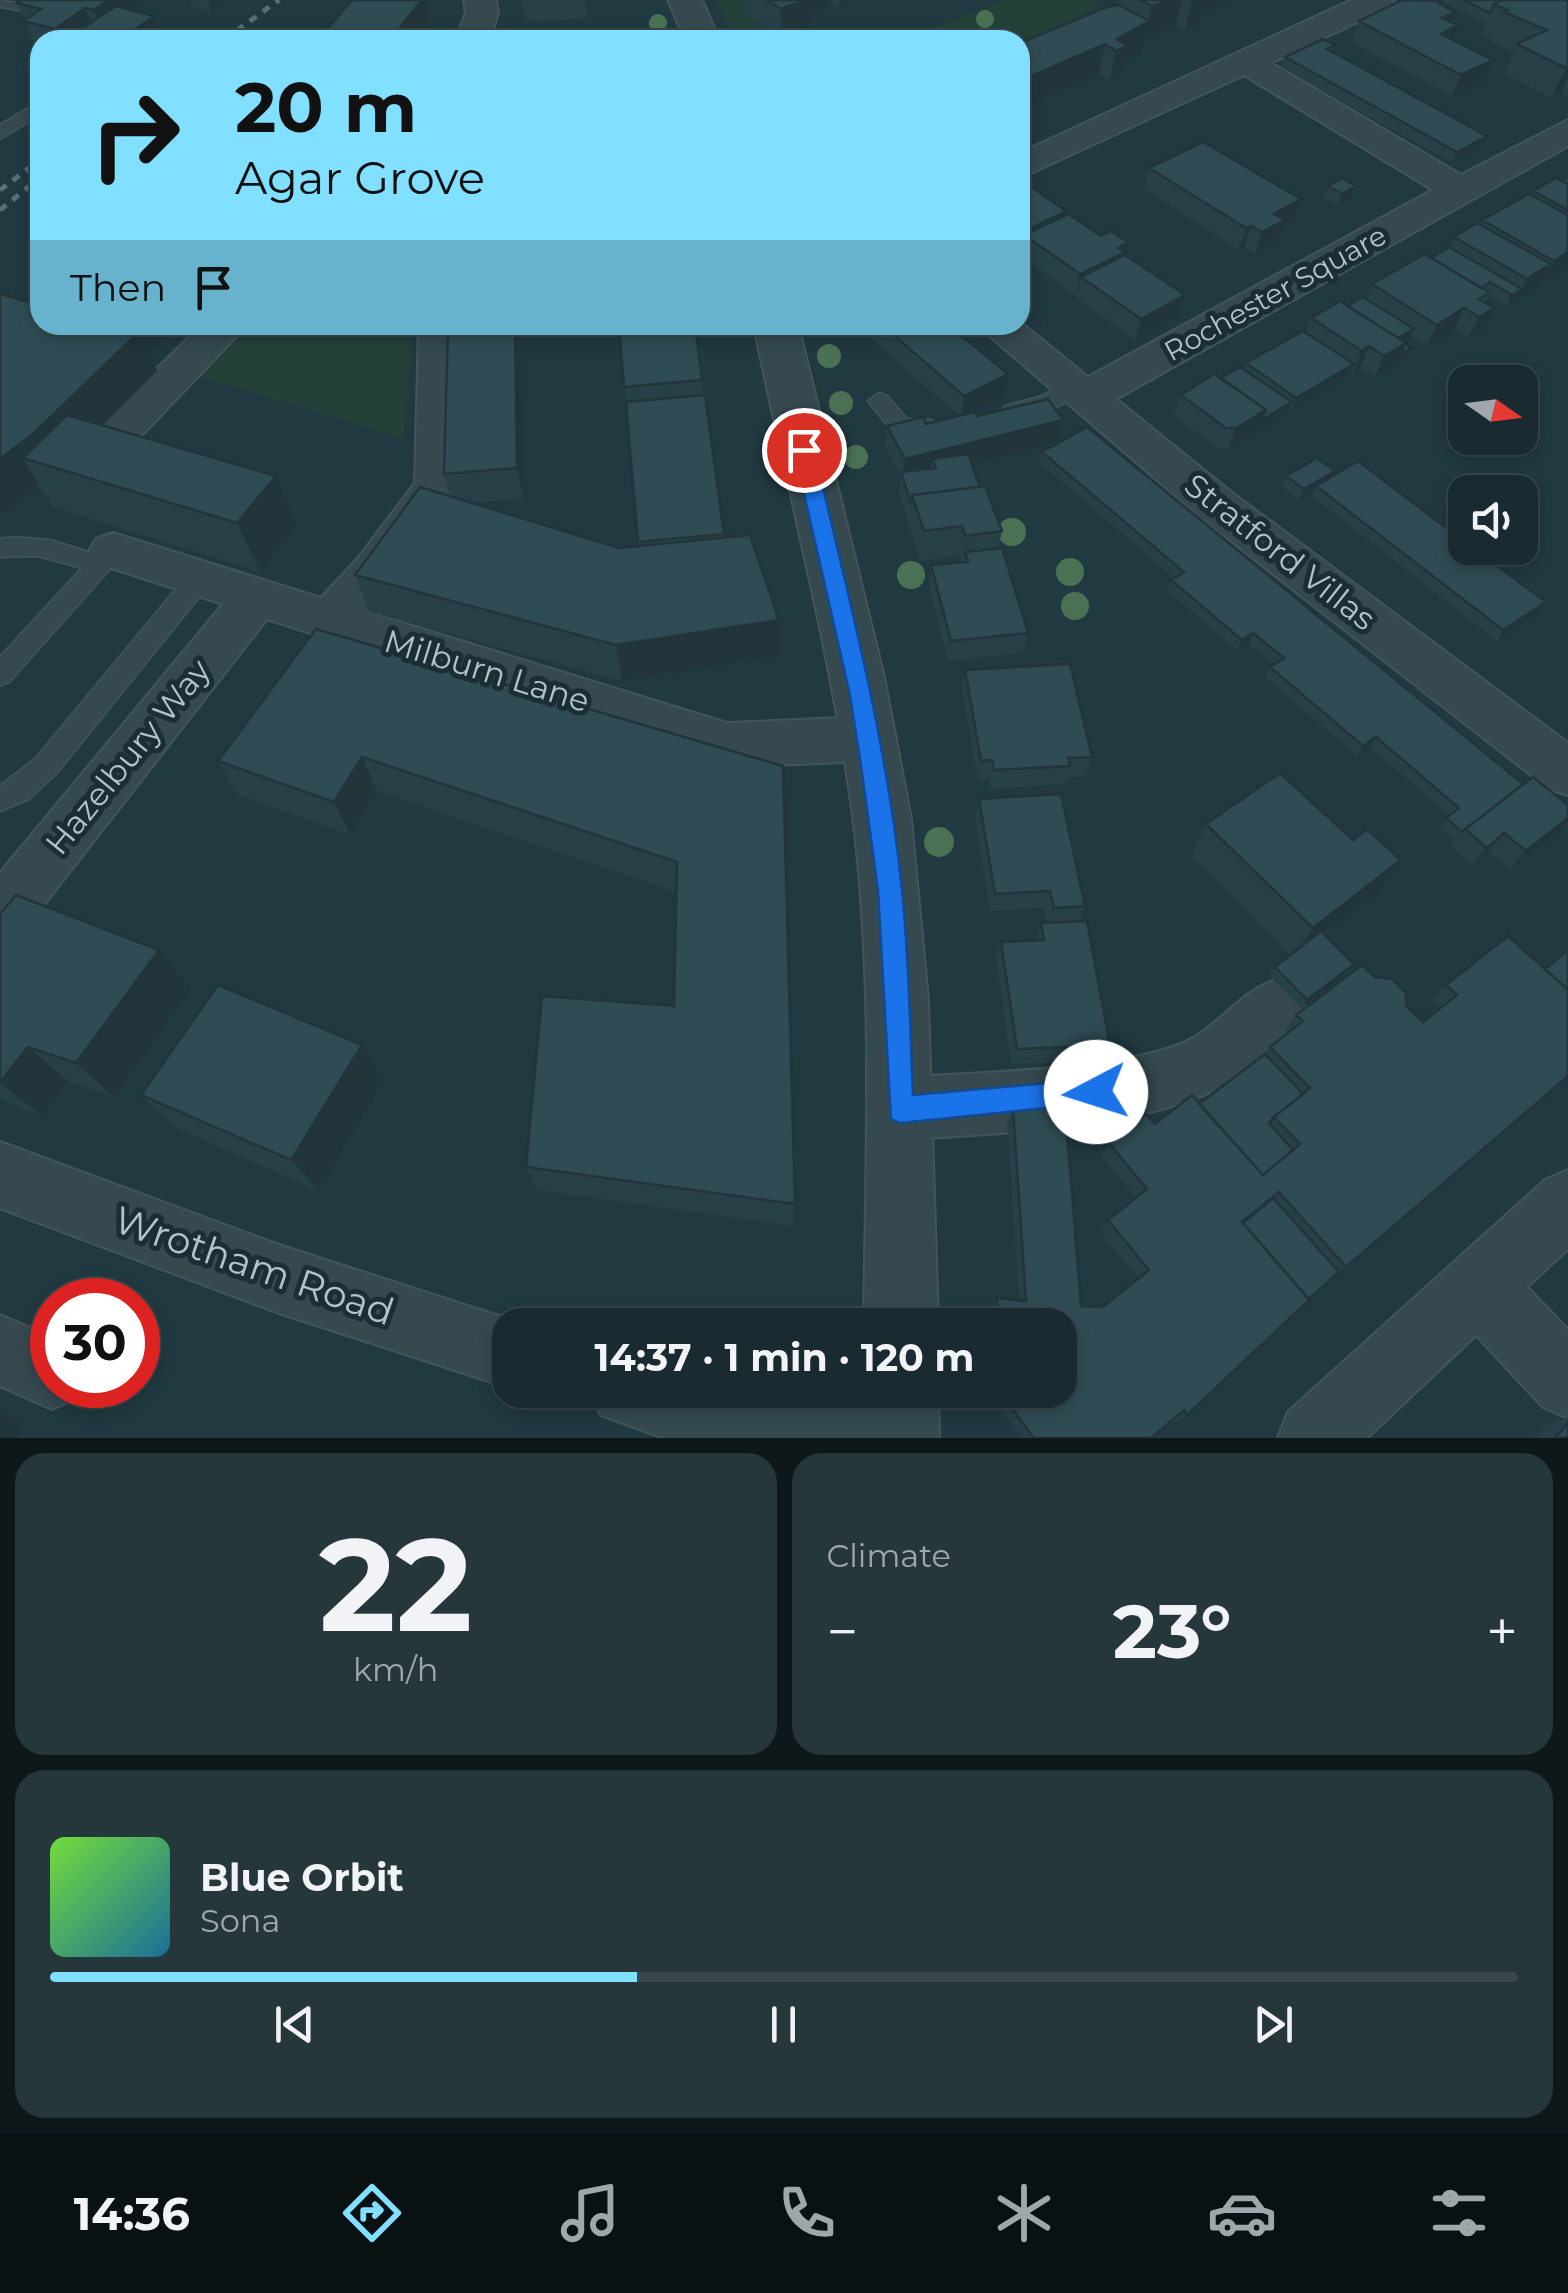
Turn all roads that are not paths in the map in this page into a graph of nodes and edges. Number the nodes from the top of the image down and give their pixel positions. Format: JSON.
{"nodes":[{"id":1,"x":480,"y":0,"type":"edge"},
{"id":2,"x":685,"y":0,"type":"edge"},
{"id":3,"x":1378,"y":0,"type":"edge"},
{"id":4,"x":0,"y":2,"type":"edge"},
{"id":5,"x":22,"y":6,"type":"edge"},
{"id":6,"x":475,"y":30,"type":"edge"},
{"id":7,"x":698,"y":30,"type":"edge"},
{"id":8,"x":1246,"y":62,"type":"junction"},
{"id":9,"x":30,"y":114,"type":"edge"},
{"id":10,"x":1568,"y":131,"type":"edge"},
{"id":11,"x":0,"y":133,"type":"edge"},
{"id":12,"x":1532,"y":151,"type":"junction"},
{"id":13,"x":1030,"y":162,"type":"edge"},
{"id":14,"x":1568,"y":171,"type":"edge"},
{"id":15,"x":1462,"y":190,"type":"junction"},
{"id":16,"x":216,"y":335,"type":"edge"},
{"id":17,"x":440,"y":335,"type":"edge"},
{"id":18,"x":778,"y":335,"type":"edge"},
{"id":19,"x":1011,"y":335,"type":"edge"},
{"id":20,"x":1081,"y":391,"type":"junction"},
{"id":21,"x":879,"y":402,"type":"dead end"},
{"id":22,"x":987,"y":416,"type":"edge"},
{"id":23,"x":948,"y":424,"type":"edge"},
{"id":24,"x":100,"y":451,"type":"edge"},
{"id":25,"x":0,"y":548,"type":"edge"},
{"id":26,"x":107,"y":558,"type":"junction"},
{"id":27,"x":199,"y":579,"type":"junction"},
{"id":28,"x":256,"y":598,"type":"junction"},
{"id":29,"x":328,"y":622,"type":"junction"},
{"id":30,"x":0,"y":675,"type":"edge"},
{"id":31,"x":868,"y":740,"type":"junction"},
{"id":32,"x":1568,"y":773,"type":"edge"},
{"id":33,"x":0,"y":799,"type":"edge"},
{"id":34,"x":0,"y":916,"type":"edge"},
{"id":35,"x":1275,"y":1008,"type":"dead end"},
{"id":36,"x":900,"y":1109,"type":"junction"},
{"id":37,"x":0,"y":1175,"type":"edge"},
{"id":38,"x":1568,"y":1203,"type":"edge"},
{"id":39,"x":1478,"y":1286,"type":"junction"},
{"id":40,"x":900,"y":1308,"type":"edge"},
{"id":41,"x":492,"y":1347,"type":"edge"},
{"id":42,"x":0,"y":1350,"type":"edge"},
{"id":43,"x":30,"y":1363,"type":"edge"},
{"id":44,"x":1568,"y":1382,"type":"edge"},
{"id":45,"x":685,"y":1408,"type":"edge"},
{"id":46,"x":901,"y":1420,"type":"edge"},
{"id":47,"x":1314,"y":1438,"type":"edge"}],
"edges":[{"from":1,"to":6,"type":"street"},
{"from":2,"to":7,"type":"street"},
{"from":3,"to":8,"type":"street"},
{"from":4,"to":5,"type":"lane"},
{"from":8,"to":13,"type":"street"},
{"from":8,"to":15,"type":"street"},
{"from":9,"to":11,"type":"lane"},
{"from":10,"to":12,"type":"street","name":"Rochester Square"},
{"from":12,"to":14,"type":"street"},
{"from":12,"to":15,"type":"street","name":"Rochester Square"},
{"from":15,"to":20,"type":"street","name":"Rochester Square"},
{"from":16,"to":24,"type":"street"},
{"from":17,"to":29,"type":"street"},
{"from":18,"to":31,"type":"street"},
{"from":19,"to":20,"type":"street","name":"Stratford Villas"},
{"from":20,"to":22,"type":"lane"},
{"from":20,"to":32,"type":"street","name":"Stratford Villas"},
{"from":21,"to":23,"type":"lane"},
{"from":25,"to":26,"type":"lane"},
{"from":26,"to":27,"type":"street","name":"Milburn Lane"},
{"from":26,"to":30,"type":"lane"},
{"from":27,"to":28,"type":"street","name":"Milburn Lane"},
{"from":27,"to":33,"type":"lane"},
{"from":28,"to":29,"type":"street","name":"Milburn Lane"},
{"from":28,"to":34,"type":"street","name":"Hazelbury Way"},
{"from":29,"to":31,"type":"street","name":"Milburn Lane"},
{"from":31,"to":36,"type":"street"},
{"from":35,"to":36,"type":"street"},
{"from":36,"to":40,"type":"street"},
{"from":37,"to":41,"type":"street","name":"Wrotham Road"},
{"from":38,"to":39,"type":"street"},
{"from":39,"to":44,"type":"street"},
{"from":39,"to":47,"type":"street"},
{"from":42,"to":43,"type":"street"},
{"from":45,"to":46,"type":"street"}]}
